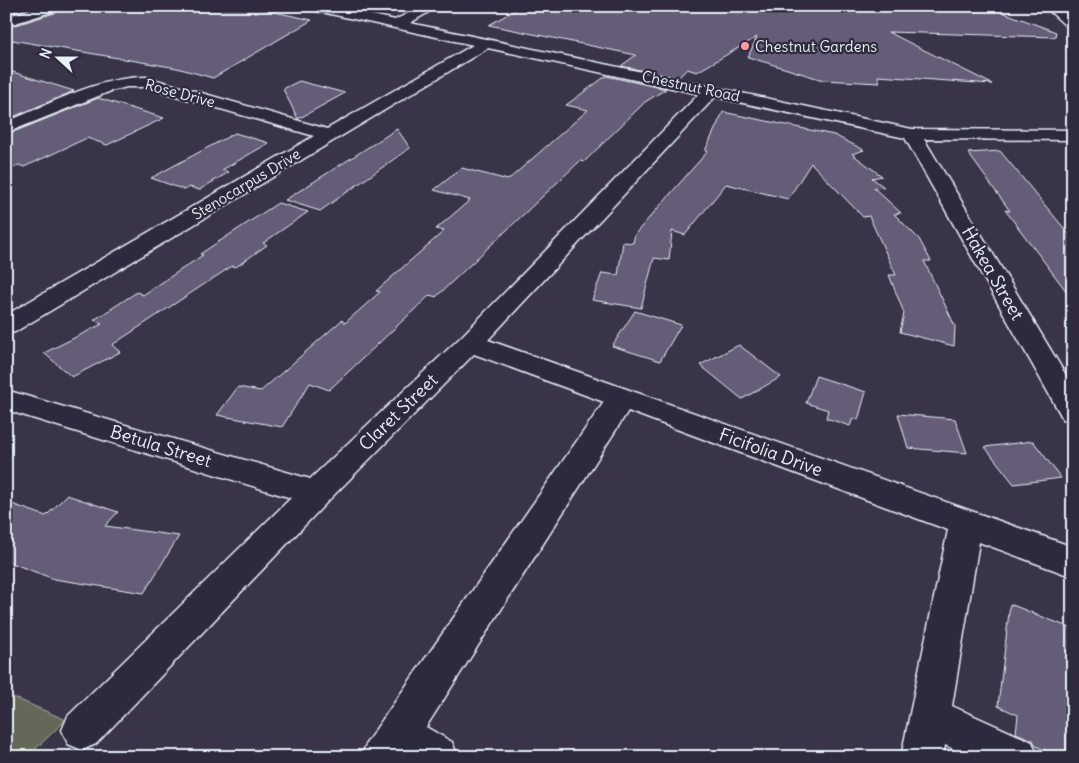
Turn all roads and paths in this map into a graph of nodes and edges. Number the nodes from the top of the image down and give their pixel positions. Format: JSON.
{"nodes":[{"id":1,"x":55,"y":6,"type":"edge"},
{"id":2,"x":312,"y":6,"type":"edge"},
{"id":3,"x":433,"y":6,"type":"edge"},
{"id":4,"x":1050,"y":6,"type":"edge"},
{"id":5,"x":6,"y":22,"type":"edge"},
{"id":6,"x":397,"y":24,"type":"junction"},
{"id":7,"x":1073,"y":25,"type":"edge"},
{"id":8,"x":486,"y":43,"type":"junction"},
{"id":9,"x":711,"y":91,"type":"junction"},
{"id":10,"x":6,"y":128,"type":"edge"},
{"id":11,"x":912,"y":134,"type":"junction"},
{"id":12,"x":329,"y":135,"type":"junction"},
{"id":13,"x":1073,"y":136,"type":"edge"},
{"id":14,"x":6,"y":326,"type":"edge"},
{"id":15,"x":470,"y":343,"type":"junction"},
{"id":16,"x":622,"y":398,"type":"junction"},
{"id":17,"x":6,"y":400,"type":"edge"},
{"id":18,"x":1073,"y":412,"type":"edge"},
{"id":19,"x":316,"y":493,"type":"junction"},
{"id":20,"x":966,"y":524,"type":"junction"},
{"id":21,"x":1073,"y":562,"type":"edge"},
{"id":22,"x":929,"y":716,"type":"junction"},
{"id":23,"x":82,"y":730,"type":"dead end"},
{"id":24,"x":390,"y":745,"type":"edge"},
{"id":25,"x":437,"y":757,"type":"edge"},
{"id":26,"x":922,"y":757,"type":"edge"},
{"id":27,"x":1017,"y":757,"type":"edge"}],
"edges":[{"from":1,"to":5,"type":"street"},
{"from":2,"to":6,"type":"street","name":"Chestnut Road"},
{"from":3,"to":6,"type":"street"},
{"from":4,"to":7,"type":"street"},
{"from":6,"to":8,"type":"street","name":"Chestnut Road"},
{"from":8,"to":9,"type":"street","name":"Chestnut Road"},
{"from":8,"to":12,"type":"street","name":"Stenocarpus Drive"},
{"from":9,"to":11,"type":"street","name":"Chestnut Road"},
{"from":9,"to":15,"type":"street","name":"Claret Street"},
{"from":10,"to":12,"type":"street","name":"Rose Drive"},
{"from":11,"to":13,"type":"street","name":"Chestnut Road"},
{"from":11,"to":18,"type":"street","name":"Hakea Street"},
{"from":12,"to":14,"type":"street","name":"Stenocarpus Drive"},
{"from":15,"to":16,"type":"street","name":"Ficifolia Drive"},
{"from":15,"to":19,"type":"street","name":"Claret Street"},
{"from":16,"to":20,"type":"street","name":"Ficifolia Drive"},
{"from":16,"to":24,"type":"street"},
{"from":17,"to":19,"type":"street","name":"Betula Street"},
{"from":19,"to":23,"type":"street","name":"Claret Street"},
{"from":20,"to":21,"type":"street","name":"Ficifolia Drive"},
{"from":20,"to":22,"type":"street"},
{"from":22,"to":26,"type":"street"},
{"from":22,"to":27,"type":"street"},
{"from":24,"to":25,"type":"street"}]}
